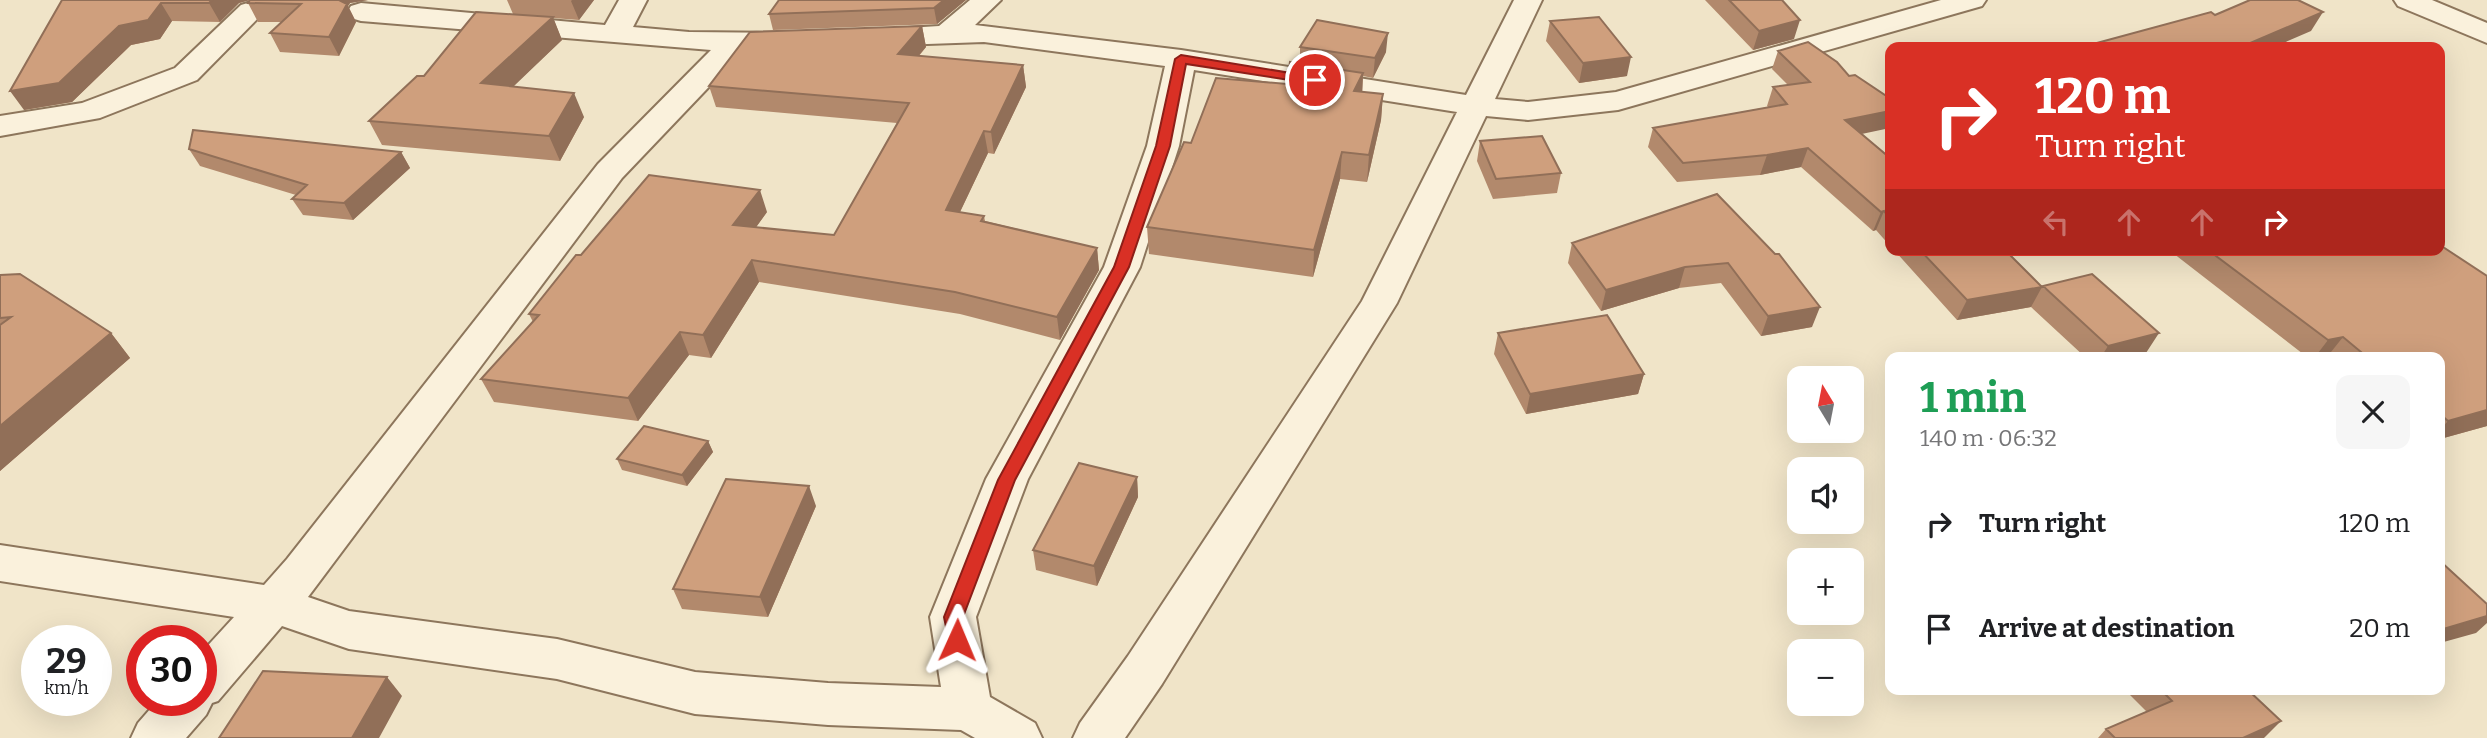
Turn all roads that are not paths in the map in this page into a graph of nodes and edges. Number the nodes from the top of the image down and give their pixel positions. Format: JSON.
{"nodes":[{"id":1,"x":633,"y":0,"type":"edge"},
{"id":2,"x":987,"y":0,"type":"edge"},
{"id":3,"x":1528,"y":0,"type":"edge"},
{"id":4,"x":1972,"y":0,"type":"edge"},
{"id":5,"x":2408,"y":0,"type":"edge"},
{"id":6,"x":251,"y":11,"type":"edge"},
{"id":7,"x":361,"y":12,"type":"dead end"},
{"id":8,"x":948,"y":33,"type":"junction"},
{"id":9,"x":2487,"y":34,"type":"edge"},
{"id":10,"x":614,"y":35,"type":"junction"},
{"id":11,"x":736,"y":42,"type":"junction"},
{"id":12,"x":1808,"y":48,"type":"junction"},
{"id":13,"x":1181,"y":59,"type":"junction"},
{"id":14,"x":1839,"y":69,"type":"edge"},
{"id":15,"x":1475,"y":106,"type":"junction"},
{"id":16,"x":0,"y":126,"type":"edge"},
{"id":17,"x":0,"y":563,"type":"edge"},
{"id":18,"x":274,"y":605,"type":"junction"},
{"id":19,"x":217,"y":668,"type":"edge"},
{"id":20,"x":968,"y":709,"type":"junction"},
{"id":21,"x":175,"y":716,"type":"edge"},
{"id":22,"x":155,"y":738,"type":"edge"},
{"id":23,"x":1018,"y":738,"type":"edge"},
{"id":24,"x":1097,"y":738,"type":"edge"}],
"edges":[{"from":1,"to":10,"type":"street"},
{"from":2,"to":8,"type":"street"},
{"from":3,"to":15,"type":"street"},
{"from":4,"to":12,"type":"street"},
{"from":5,"to":9,"type":"street"},
{"from":6,"to":16,"type":"street"},
{"from":7,"to":10,"type":"street"},
{"from":8,"to":11,"type":"street"},
{"from":8,"to":13,"type":"street"},
{"from":10,"to":11,"type":"street"},
{"from":11,"to":18,"type":"street"},
{"from":12,"to":14,"type":"street"},
{"from":12,"to":15,"type":"street"},
{"from":13,"to":15,"type":"street"},
{"from":13,"to":20,"type":"street"},
{"from":15,"to":24,"type":"street"},
{"from":17,"to":18,"type":"street"},
{"from":18,"to":19,"type":"street"},
{"from":18,"to":20,"type":"street"},
{"from":20,"to":23,"type":"street"},
{"from":21,"to":22,"type":"street"}]}
